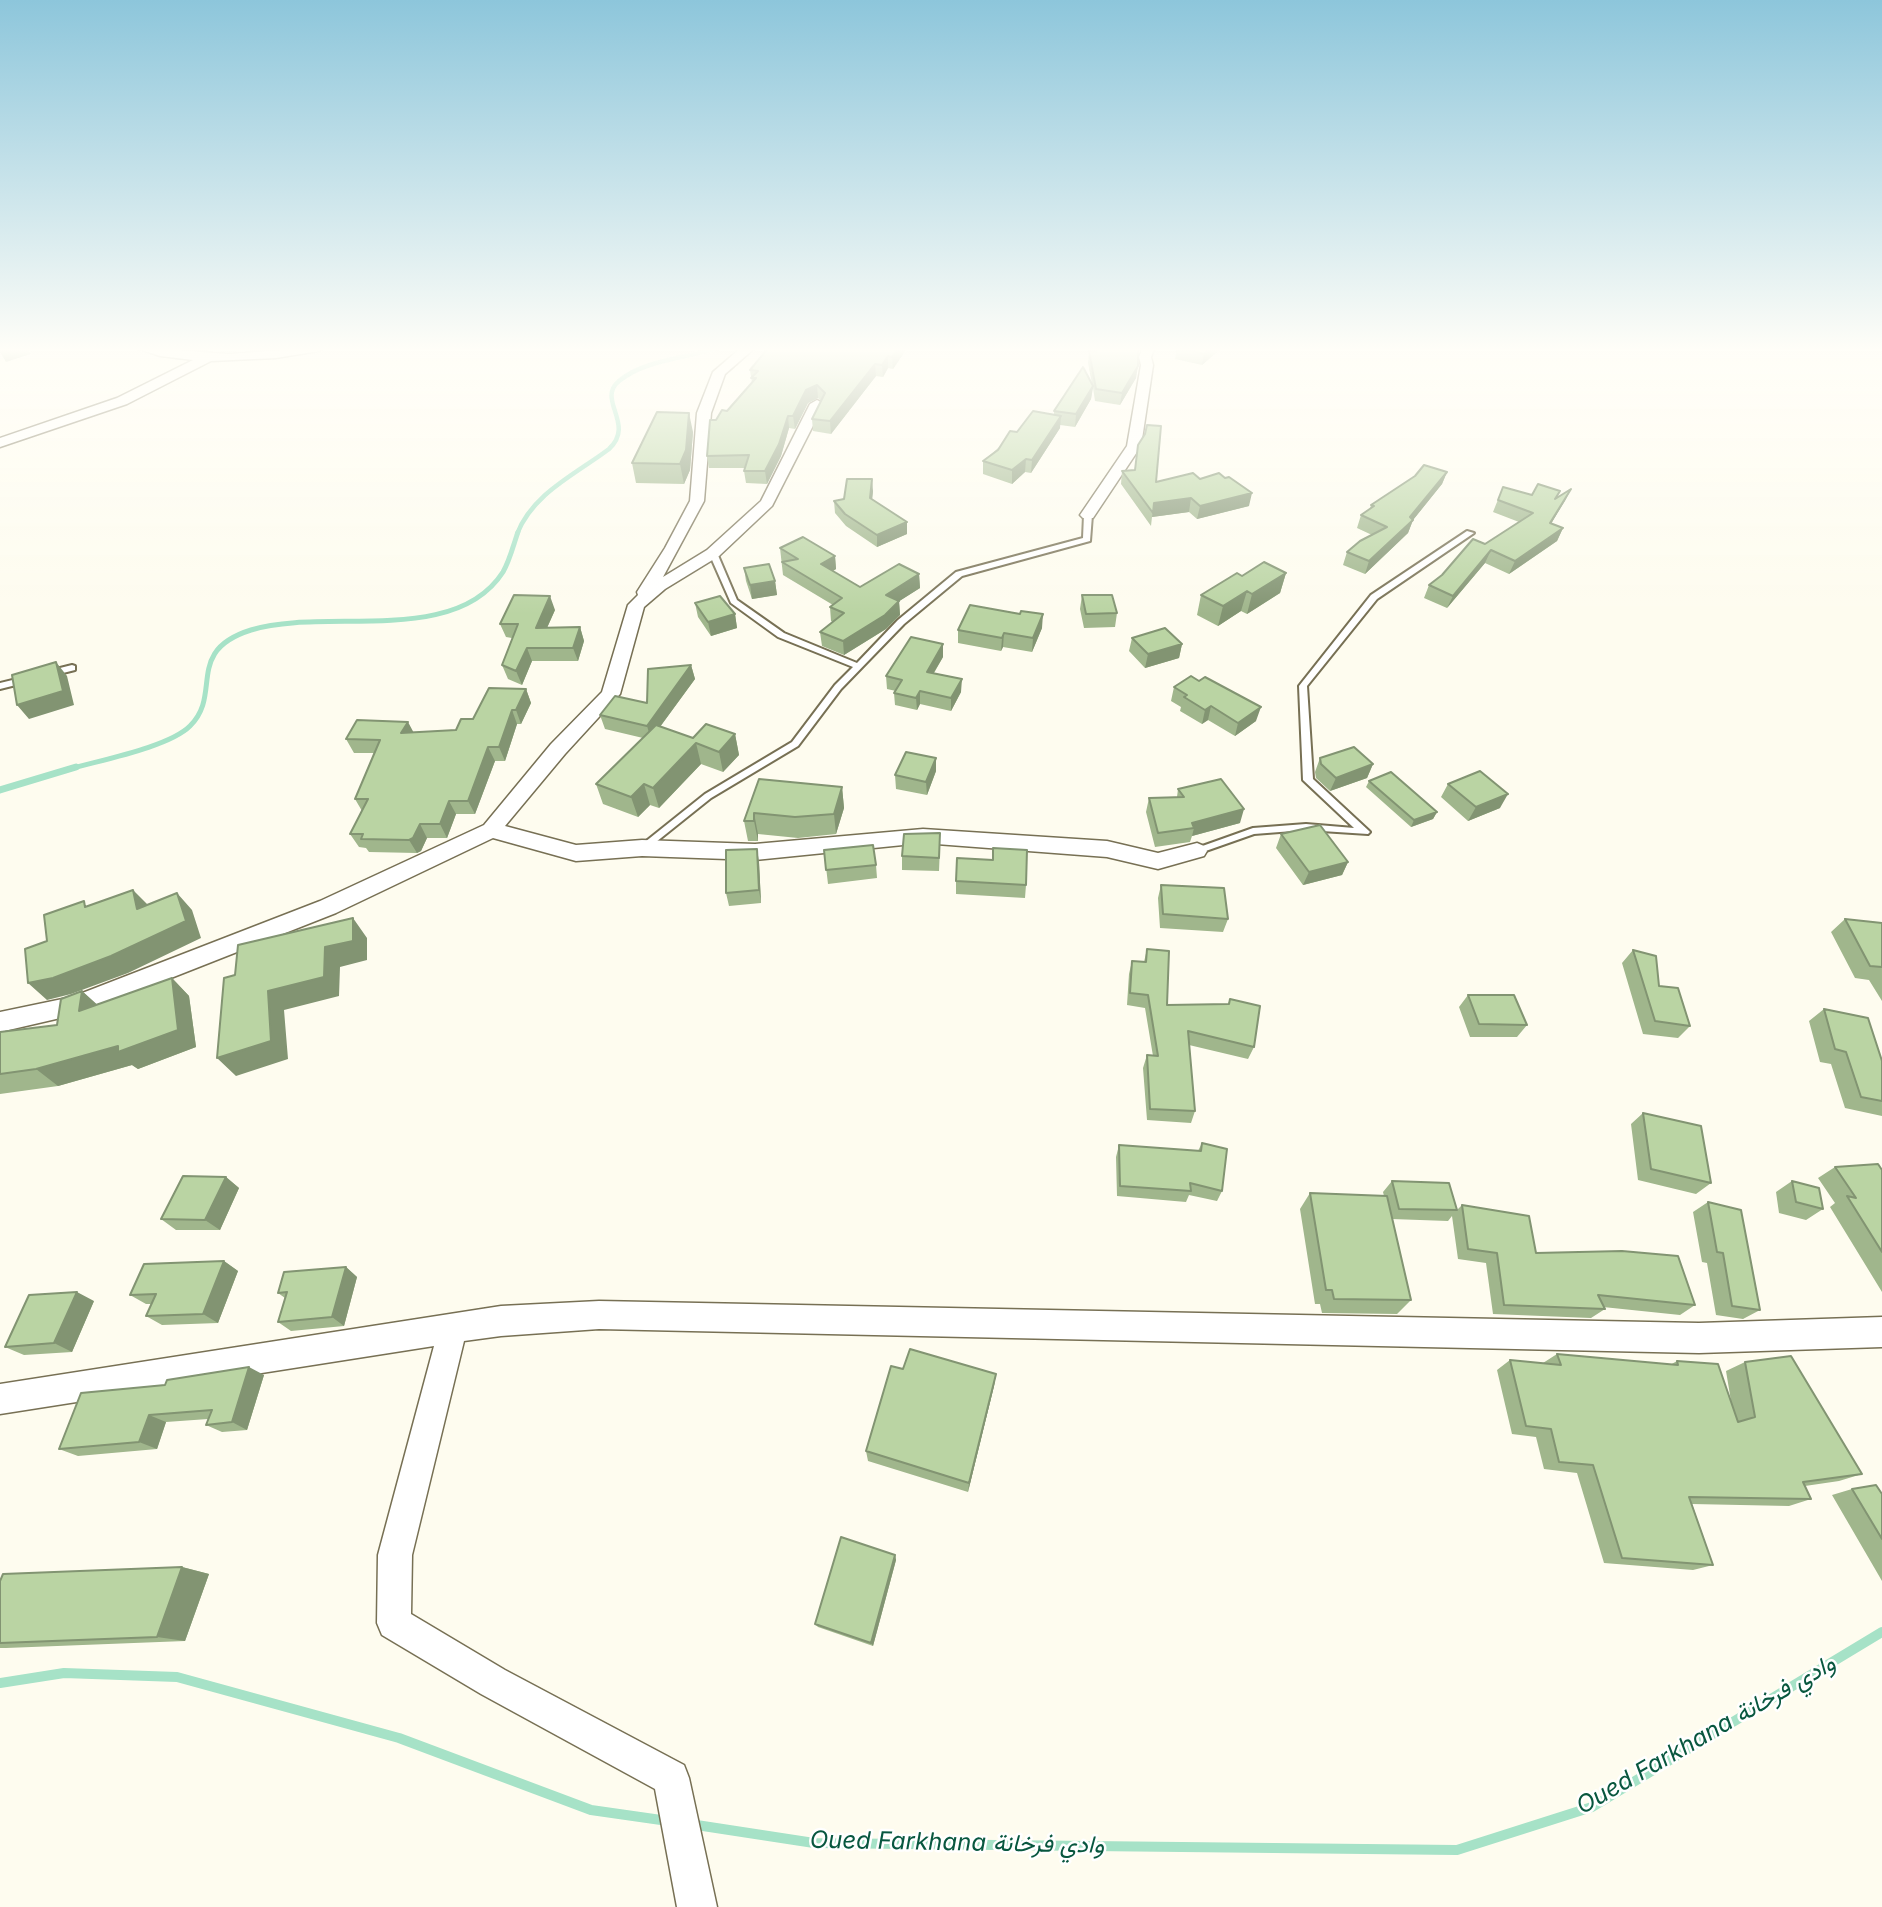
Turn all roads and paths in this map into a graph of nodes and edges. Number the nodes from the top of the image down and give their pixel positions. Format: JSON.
{"nodes":[{"id":1,"x":20,"y":436,"type":"edge"},
{"id":2,"x":702,"y":436,"type":"edge"},
{"id":3,"x":801,"y":436,"type":"edge"},
{"id":4,"x":1136,"y":436,"type":"edge"},
{"id":5,"x":0,"y":443,"type":"edge"},
{"id":6,"x":1088,"y":515,"type":"joint"},
{"id":7,"x":1470,"y":533,"type":"dead end"},
{"id":8,"x":713,"y":553,"type":"junction"},
{"id":9,"x":636,"y":605,"type":"junction"},
{"id":10,"x":858,"y":666,"type":"junction"},
{"id":11,"x":72,"y":668,"type":"dead end"},
{"id":12,"x":0,"y":685,"type":"edge"},
{"id":13,"x":491,"y":830,"type":"junction"},
{"id":14,"x":642,"y":848,"type":"junction"},
{"id":15,"x":1198,"y":851,"type":"joint"},
{"id":16,"x":0,"y":1022,"type":"edge"},
{"id":17,"x":453,"y":1328,"type":"junction"},
{"id":18,"x":1882,"y":1332,"type":"edge"},
{"id":19,"x":0,"y":1399,"type":"edge"},
{"id":20,"x":697,"y":1907,"type":"edge"}],
"edges":[{"from":1,"to":5,"type":"street"},
{"from":2,"to":9,"type":"street"},
{"from":3,"to":8,"type":"street"},
{"from":4,"to":6,"type":"street"},
{"from":6,"to":10,"type":"lane"},
{"from":7,"to":15,"type":"lane"},
{"from":8,"to":9,"type":"street"},
{"from":8,"to":10,"type":"lane"},
{"from":9,"to":13,"type":"street"},
{"from":10,"to":14,"type":"lane"},
{"from":11,"to":12,"type":"lane"},
{"from":13,"to":14,"type":"street"},
{"from":13,"to":16,"type":"street"},
{"from":14,"to":15,"type":"street"},
{"from":17,"to":18,"type":"street"},
{"from":17,"to":19,"type":"street"},
{"from":17,"to":20,"type":"street"}]}
